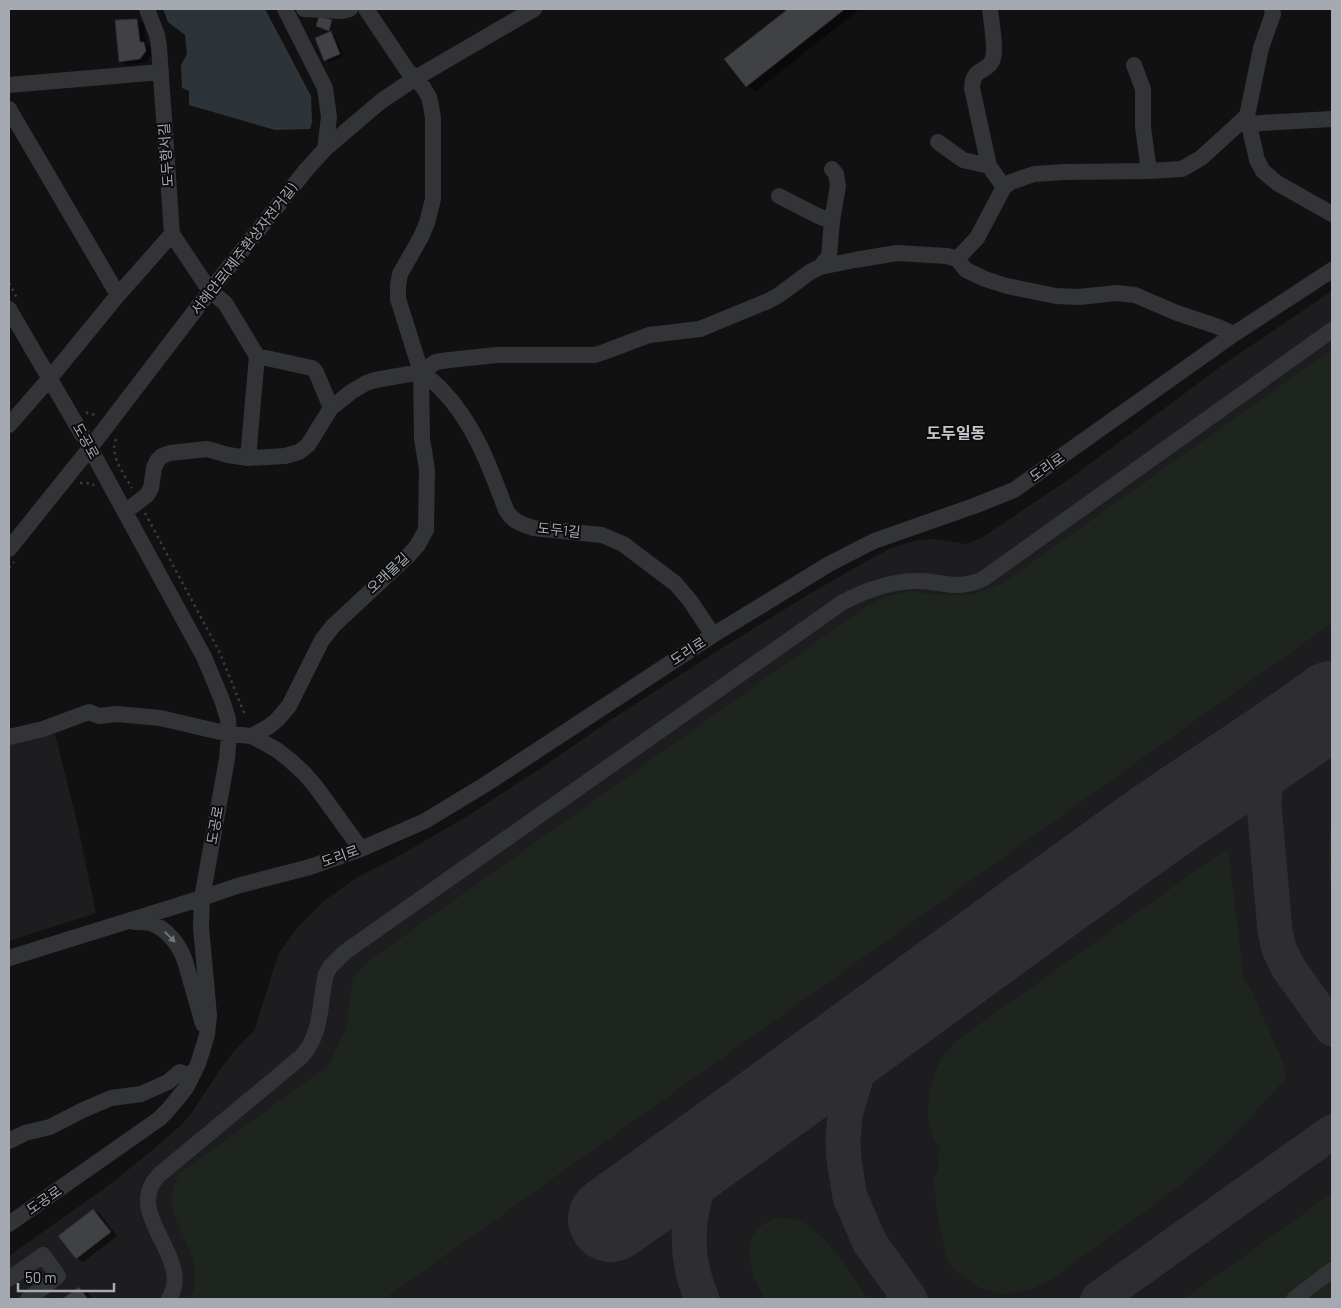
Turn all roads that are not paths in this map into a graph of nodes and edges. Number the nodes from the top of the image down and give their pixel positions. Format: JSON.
{"nodes":[{"id":1,"x":147,"y":9,"type":"edge"},
{"id":2,"x":285,"y":9,"type":"edge"},
{"id":3,"x":304,"y":9,"type":"edge"},
{"id":4,"x":350,"y":9,"type":"edge"},
{"id":5,"x":366,"y":9,"type":"edge"},
{"id":6,"x":534,"y":9,"type":"edge"},
{"id":7,"x":990,"y":9,"type":"edge"},
{"id":8,"x":1272,"y":9,"type":"edge"},
{"id":9,"x":1134,"y":64,"type":"dead end"},
{"id":10,"x":161,"y":72,"type":"junction"},
{"id":11,"x":414,"y":79,"type":"junction"},
{"id":12,"x":9,"y":85,"type":"edge"},
{"id":13,"x":9,"y":109,"type":"edge"},
{"id":14,"x":1332,"y":119,"type":"edge"},
{"id":15,"x":1248,"y":120,"type":"junction"},
{"id":16,"x":938,"y":142,"type":"dead end"},
{"id":17,"x":325,"y":149,"type":"junction"},
{"id":18,"x":989,"y":166,"type":"junction"},
{"id":19,"x":832,"y":169,"type":"dead end"},
{"id":20,"x":1149,"y":171,"type":"junction"},
{"id":21,"x":1004,"y":187,"type":"junction"},
{"id":22,"x":779,"y":196,"type":"dead end"},
{"id":23,"x":1332,"y":214,"type":"edge"},
{"id":24,"x":832,"y":221,"type":"junction"},
{"id":25,"x":172,"y":234,"type":"junction"},
{"id":26,"x":957,"y":259,"type":"junction"},
{"id":27,"x":820,"y":267,"type":"junction"},
{"id":28,"x":1332,"y":270,"type":"edge"},
{"id":29,"x":210,"y":291,"type":"junction"},
{"id":30,"x":118,"y":295,"type":"junction"},
{"id":31,"x":9,"y":309,"type":"edge"},
{"id":32,"x":1332,"y":330,"type":"edge"},
{"id":33,"x":1234,"y":334,"type":"junction"},
{"id":34,"x":257,"y":356,"type":"junction"},
{"id":35,"x":421,"y":372,"type":"junction"},
{"id":36,"x":50,"y":378,"type":"junction"},
{"id":37,"x":331,"y":408,"type":"junction"},
{"id":38,"x":9,"y":425,"type":"edge"},
{"id":39,"x":90,"y":448,"type":"junction"},
{"id":40,"x":248,"y":458,"type":"junction"},
{"id":41,"x":126,"y":512,"type":"junction"},
{"id":42,"x":9,"y":549,"type":"edge"},
{"id":43,"x":713,"y":634,"type":"junction"},
{"id":44,"x":229,"y":734,"type":"junction"},
{"id":45,"x":252,"y":736,"type":"junction"},
{"id":46,"x":9,"y":737,"type":"edge"},
{"id":47,"x":361,"y":849,"type":"junction"},
{"id":48,"x":202,"y":898,"type":"junction"},
{"id":49,"x":126,"y":922,"type":"junction"},
{"id":50,"x":9,"y":958,"type":"edge"},
{"id":51,"x":207,"y":1035,"type":"junction"},
{"id":52,"x":192,"y":1076,"type":"junction"},
{"id":53,"x":9,"y":1142,"type":"edge"},
{"id":54,"x":9,"y":1224,"type":"edge"},
{"id":55,"x":1332,"y":1270,"type":"edge"},
{"id":56,"x":9,"y":1279,"type":"edge"},
{"id":57,"x":28,"y":1299,"type":"edge"},
{"id":58,"x":169,"y":1299,"type":"edge"},
{"id":59,"x":1294,"y":1299,"type":"edge"}],
"edges":[{"from":1,"to":10,"type":"street","name":"도두항서길"},
{"from":2,"to":17,"type":"street"},
{"from":3,"to":4,"type":"street"},
{"from":5,"to":11,"type":"street","name":"오래물길"},
{"from":6,"to":11,"type":"street","name":"서해안로(제주환상자전거길)"},
{"from":7,"to":18,"type":"street"},
{"from":8,"to":15,"type":"street"},
{"from":9,"to":20,"type":"street"},
{"from":10,"to":12,"type":"street"},
{"from":10,"to":25,"type":"street","name":"도두항서길"},
{"from":11,"to":17,"type":"street","name":"서해안로(제주환상자전거길)"},
{"from":11,"to":35,"type":"street","name":"오래물길"},
{"from":13,"to":30,"type":"street"},
{"from":14,"to":15,"type":"street"},
{"from":15,"to":20,"type":"street"},
{"from":15,"to":23,"type":"street"},
{"from":16,"to":18,"type":"street"},
{"from":17,"to":29,"type":"street","name":"서해안로(제주환상자전거길)"},
{"from":18,"to":21,"type":"street"},
{"from":19,"to":24,"type":"street"},
{"from":20,"to":21,"type":"street"},
{"from":21,"to":26,"type":"street"},
{"from":22,"to":24,"type":"street"},
{"from":24,"to":27,"type":"street"},
{"from":25,"to":29,"type":"street","name":"도두항서길"},
{"from":25,"to":30,"type":"street"},
{"from":26,"to":27,"type":"street"},
{"from":26,"to":33,"type":"street"},
{"from":27,"to":35,"type":"street"},
{"from":28,"to":33,"type":"street","name":"도리로"},
{"from":29,"to":34,"type":"street","name":"도두항서길"},
{"from":29,"to":39,"type":"street","name":"서해안로(제주환상자전거길)"},
{"from":30,"to":36,"type":"street"},
{"from":31,"to":36,"type":"street","name":"도공로"},
{"from":32,"to":58,"type":"street"},
{"from":33,"to":43,"type":"street","name":"도리로"},
{"from":34,"to":37,"type":"street"},
{"from":34,"to":40,"type":"street"},
{"from":35,"to":37,"type":"street"},
{"from":35,"to":43,"type":"street","name":"도두1길"},
{"from":35,"to":45,"type":"street","name":"오래물길"},
{"from":36,"to":38,"type":"street"},
{"from":36,"to":39,"type":"street","name":"도공로"},
{"from":37,"to":40,"type":"street"},
{"from":39,"to":41,"type":"street","name":"도공로"},
{"from":39,"to":42,"type":"street","name":"서해안로(제주환상자전거길)"},
{"from":40,"to":41,"type":"street"},
{"from":41,"to":44,"type":"street","name":"도공로"},
{"from":43,"to":47,"type":"street","name":"도리로"},
{"from":44,"to":45,"type":"street"},
{"from":44,"to":46,"type":"street"},
{"from":44,"to":48,"type":"street","name":"도공로"},
{"from":45,"to":47,"type":"street"},
{"from":47,"to":48,"type":"street","name":"도리로"},
{"from":48,"to":49,"type":"street","name":"도리로"},
{"from":48,"to":51,"type":"street","name":"도공로"},
{"from":49,"to":50,"type":"street","name":"도리로"},
{"from":49,"to":51,"type":"street","one_way":true},
{"from":51,"to":52,"type":"street","name":"도공로"},
{"from":52,"to":53,"type":"street"},
{"from":52,"to":54,"type":"street","name":"도공로"},
{"from":55,"to":59,"type":"street"},
{"from":56,"to":57,"type":"street"}]}
